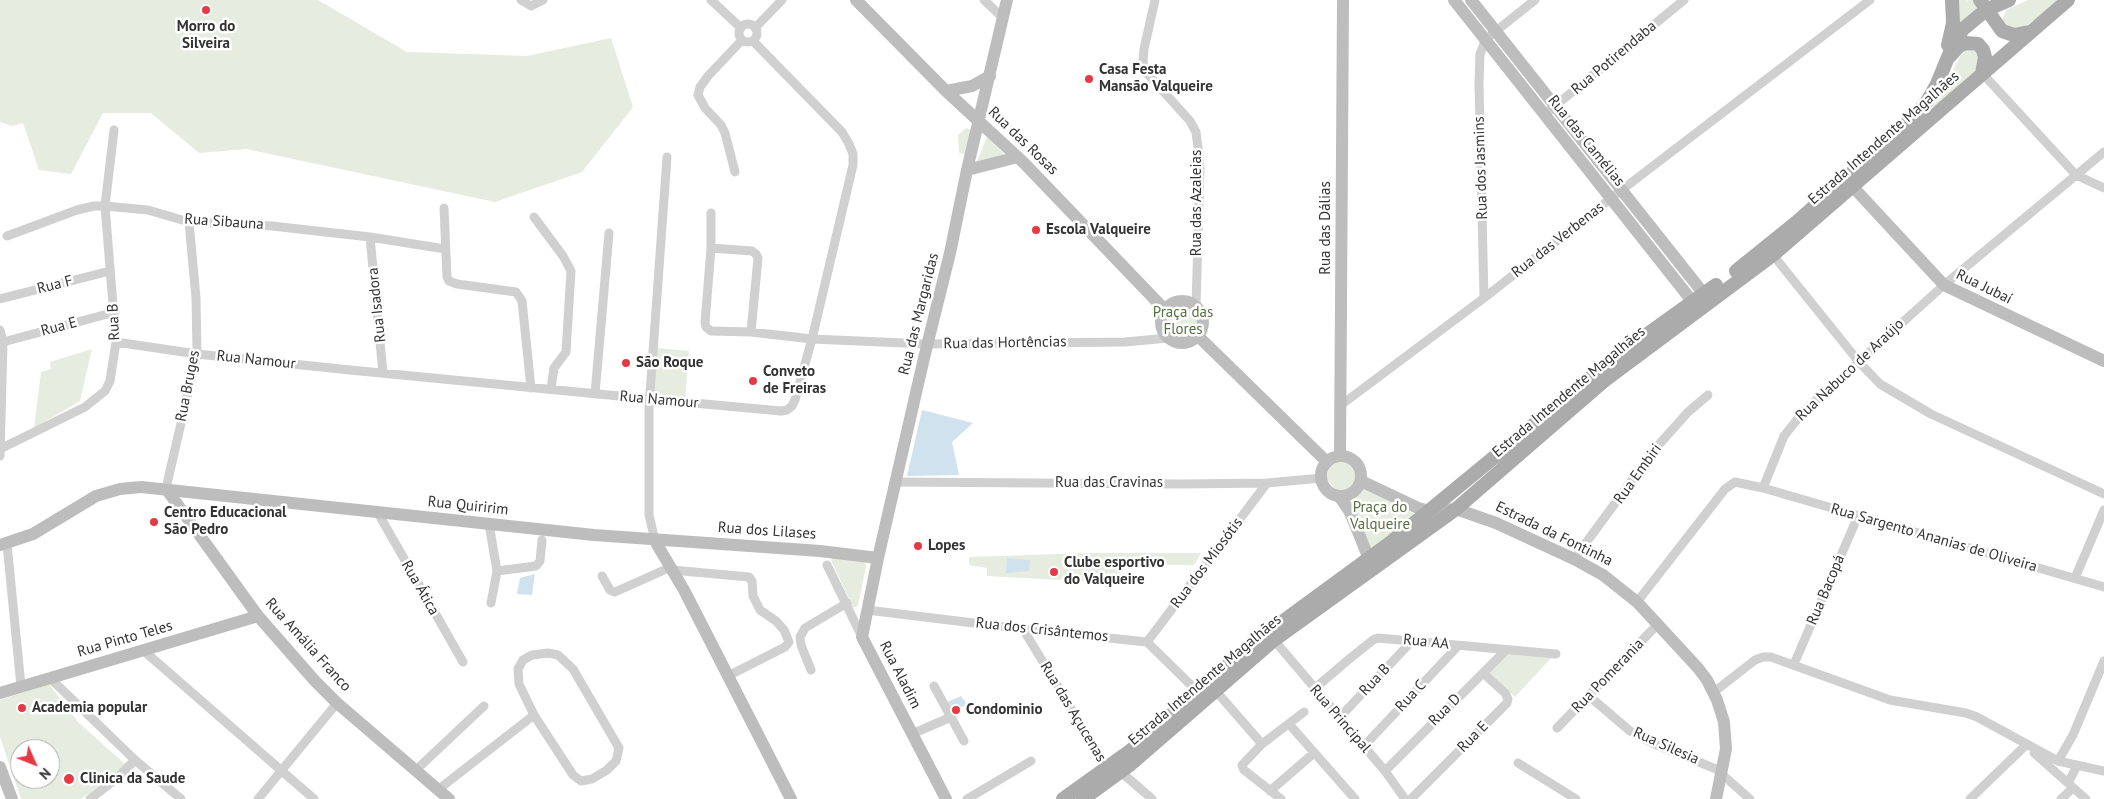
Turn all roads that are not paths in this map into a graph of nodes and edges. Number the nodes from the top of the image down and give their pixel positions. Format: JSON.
{"nodes":[{"id":1,"x":521,"y":0,"type":"edge"},
{"id":2,"x":543,"y":0,"type":"edge"},
{"id":3,"x":711,"y":0,"type":"edge"},
{"id":4,"x":782,"y":0,"type":"edge"},
{"id":5,"x":856,"y":0,"type":"edge"},
{"id":6,"x":984,"y":0,"type":"edge"},
{"id":7,"x":1007,"y":0,"type":"edge"},
{"id":8,"x":1155,"y":0,"type":"edge"},
{"id":9,"x":1343,"y":0,"type":"edge"},
{"id":10,"x":1454,"y":0,"type":"edge"},
{"id":11,"x":1471,"y":0,"type":"edge"},
{"id":12,"x":1535,"y":0,"type":"edge"},
{"id":13,"x":1684,"y":0,"type":"edge"},
{"id":14,"x":1870,"y":0,"type":"edge"},
{"id":15,"x":1952,"y":0,"type":"edge"},
{"id":16,"x":2009,"y":0,"type":"edge"},
{"id":17,"x":2068,"y":0,"type":"edge"},
{"id":18,"x":1983,"y":5,"type":"edge"},
{"id":19,"x":1003,"y":18,"type":"junction"},
{"id":20,"x":741,"y":28,"type":"junction"},
{"id":21,"x":755,"y":28,"type":"junction"},
{"id":22,"x":2031,"y":31,"type":"junction"},
{"id":23,"x":1491,"y":35,"type":"junction"},
{"id":24,"x":742,"y":40,"type":"junction"},
{"id":25,"x":753,"y":41,"type":"junction"},
{"id":26,"x":1945,"y":63,"type":"junction"},
{"id":27,"x":1982,"y":73,"type":"junction"},
{"id":28,"x":990,"y":76,"type":"junction"},
{"id":29,"x":946,"y":91,"type":"junction"},
{"id":30,"x":1555,"y":107,"type":"junction"},
{"id":31,"x":1544,"y":115,"type":"junction"},
{"id":32,"x":979,"y":122,"type":"junction"},
{"id":33,"x":114,"y":130,"type":"dead end"},
{"id":34,"x":2104,"y":152,"type":"edge"},
{"id":35,"x":667,"y":157,"type":"dead end"},
{"id":36,"x":1018,"y":157,"type":"junction"},
{"id":37,"x":967,"y":170,"type":"junction"},
{"id":38,"x":735,"y":172,"type":"dead end"},
{"id":39,"x":2076,"y":175,"type":"junction"},
{"id":40,"x":1853,"y":187,"type":"junction"},
{"id":41,"x":2104,"y":188,"type":"edge"},
{"id":42,"x":1623,"y":189,"type":"junction"},
{"id":43,"x":1611,"y":198,"type":"junction"},
{"id":44,"x":105,"y":206,"type":"junction"},
{"id":45,"x":444,"y":208,"type":"dead end"},
{"id":46,"x":711,"y":213,"type":"dead end"},
{"id":47,"x":534,"y":217,"type":"dead end"},
{"id":48,"x":189,"y":222,"type":"junction"},
{"id":49,"x":609,"y":233,"type":"dead end"},
{"id":50,"x":7,"y":236,"type":"dead end"},
{"id":51,"x":370,"y":237,"type":"junction"},
{"id":52,"x":445,"y":248,"type":"junction"},
{"id":53,"x":711,"y":248,"type":"junction"},
{"id":54,"x":1773,"y":254,"type":"junction"},
{"id":55,"x":110,"y":271,"type":"junction"},
{"id":56,"x":1944,"y":285,"type":"junction"},
{"id":57,"x":1704,"y":294,"type":"junction"},
{"id":58,"x":1484,"y":298,"type":"junction"},
{"id":59,"x":0,"y":299,"type":"edge"},
{"id":60,"x":1692,"y":301,"type":"junction"},
{"id":61,"x":1196,"y":306,"type":"junction"},
{"id":62,"x":1165,"y":310,"type":"junction"},
{"id":63,"x":115,"y":312,"type":"junction"},
{"id":64,"x":0,"y":330,"type":"edge"},
{"id":65,"x":751,"y":332,"type":"junction"},
{"id":66,"x":1198,"y":336,"type":"junction"},
{"id":67,"x":1168,"y":338,"type":"junction"},
{"id":68,"x":812,"y":340,"type":"junction"},
{"id":69,"x":3,"y":342,"type":"junction"},
{"id":70,"x":116,"y":342,"type":"junction"},
{"id":71,"x":927,"y":344,"type":"junction"},
{"id":72,"x":2,"y":353,"type":"edge"},
{"id":73,"x":197,"y":354,"type":"junction"},
{"id":74,"x":2104,"y":361,"type":"edge"},
{"id":75,"x":1859,"y":362,"type":"junction"},
{"id":76,"x":383,"y":373,"type":"junction"},
{"id":77,"x":531,"y":388,"type":"junction"},
{"id":78,"x":551,"y":389,"type":"junction"},
{"id":79,"x":595,"y":394,"type":"junction"},
{"id":80,"x":1708,"y":395,"type":"dead end"},
{"id":81,"x":650,"y":400,"type":"junction"},
{"id":82,"x":1,"y":402,"type":"edge"},
{"id":83,"x":1341,"y":405,"type":"junction"},
{"id":84,"x":0,"y":450,"type":"edge"},
{"id":85,"x":0,"y":456,"type":"edge"},
{"id":86,"x":1340,"y":456,"type":"junction"},
{"id":87,"x":1327,"y":462,"type":"junction"},
{"id":88,"x":1322,"y":478,"type":"junction"},
{"id":89,"x":1361,"y":480,"type":"junction"},
{"id":90,"x":896,"y":482,"type":"junction"},
{"id":91,"x":1267,"y":483,"type":"junction"},
{"id":92,"x":1763,"y":488,"type":"junction"},
{"id":93,"x":168,"y":490,"type":"junction"},
{"id":94,"x":2104,"y":494,"type":"edge"},
{"id":95,"x":1339,"y":496,"type":"junction"},
{"id":96,"x":1456,"y":509,"type":"junction"},
{"id":97,"x":2104,"y":510,"type":"edge"},
{"id":98,"x":1431,"y":511,"type":"junction"},
{"id":99,"x":378,"y":513,"type":"junction"},
{"id":100,"x":1858,"y":516,"type":"junction"},
{"id":101,"x":489,"y":524,"type":"junction"},
{"id":102,"x":542,"y":540,"type":"dead end"},
{"id":103,"x":655,"y":541,"type":"junction"},
{"id":104,"x":4,"y":544,"type":"edge"},
{"id":105,"x":878,"y":558,"type":"junction"},
{"id":106,"x":1574,"y":559,"type":"junction"},
{"id":107,"x":1377,"y":560,"type":"junction"},
{"id":108,"x":827,"y":565,"type":"dead end"},
{"id":109,"x":672,"y":568,"type":"junction"},
{"id":110,"x":497,"y":571,"type":"junction"},
{"id":111,"x":602,"y":576,"type":"dead end"},
{"id":112,"x":2075,"y":578,"type":"junction"},
{"id":113,"x":2104,"y":587,"type":"edge"},
{"id":114,"x":1637,"y":602,"type":"junction"},
{"id":115,"x":491,"y":603,"type":"dead end"},
{"id":116,"x":847,"y":603,"type":"junction"},
{"id":117,"x":867,"y":610,"type":"junction"},
{"id":118,"x":258,"y":616,"type":"junction"},
{"id":119,"x":1658,"y":624,"type":"junction"},
{"id":120,"x":1023,"y":629,"type":"junction"},
{"id":121,"x":862,"y":637,"type":"junction"},
{"id":122,"x":1274,"y":640,"type":"junction"},
{"id":123,"x":1147,"y":642,"type":"junction"},
{"id":124,"x":1411,"y":642,"type":"junction"},
{"id":125,"x":1458,"y":646,"type":"junction"},
{"id":126,"x":1506,"y":650,"type":"junction"},
{"id":127,"x":144,"y":651,"type":"junction"},
{"id":128,"x":1556,"y":654,"type":"dead end"},
{"id":129,"x":2104,"y":661,"type":"edge"},
{"id":130,"x":463,"y":662,"type":"dead end"},
{"id":131,"x":1794,"y":664,"type":"junction"},
{"id":132,"x":811,"y":670,"type":"dead end"},
{"id":133,"x":1483,"y":673,"type":"junction"},
{"id":134,"x":728,"y":676,"type":"junction"},
{"id":135,"x":50,"y":678,"type":"junction"},
{"id":136,"x":21,"y":686,"type":"junction"},
{"id":137,"x":934,"y":686,"type":"dead end"},
{"id":138,"x":1314,"y":689,"type":"junction"},
{"id":139,"x":1215,"y":690,"type":"junction"},
{"id":140,"x":1197,"y":691,"type":"junction"},
{"id":141,"x":1714,"y":692,"type":"junction"},
{"id":142,"x":0,"y":693,"type":"edge"},
{"id":143,"x":1590,"y":696,"type":"junction"},
{"id":144,"x":337,"y":703,"type":"junction"},
{"id":145,"x":484,"y":706,"type":"dead end"},
{"id":146,"x":1304,"y":712,"type":"dead end"},
{"id":147,"x":534,"y":715,"type":"junction"},
{"id":148,"x":951,"y":717,"type":"junction"},
{"id":149,"x":1339,"y":718,"type":"junction"},
{"id":150,"x":1290,"y":725,"type":"junction"},
{"id":151,"x":1558,"y":728,"type":"dead end"},
{"id":152,"x":912,"y":734,"type":"junction"},
{"id":153,"x":964,"y":741,"type":"dead end"},
{"id":154,"x":1262,"y":744,"type":"junction"},
{"id":155,"x":1364,"y":746,"type":"junction"},
{"id":156,"x":2029,"y":746,"type":"junction"},
{"id":157,"x":1314,"y":752,"type":"junction"},
{"id":158,"x":135,"y":760,"type":"junction"},
{"id":159,"x":1031,"y":760,"type":"dead end"},
{"id":160,"x":1518,"y":762,"type":"dead end"},
{"id":161,"x":2058,"y":762,"type":"junction"},
{"id":162,"x":2077,"y":766,"type":"junction"},
{"id":163,"x":0,"y":767,"type":"edge"},
{"id":164,"x":416,"y":770,"type":"junction"},
{"id":165,"x":1115,"y":770,"type":"junction"},
{"id":166,"x":1385,"y":770,"type":"junction"},
{"id":167,"x":282,"y":771,"type":"junction"},
{"id":168,"x":2104,"y":771,"type":"edge"},
{"id":169,"x":1722,"y":773,"type":"junction"},
{"id":170,"x":2070,"y":785,"type":"junction"},
{"id":171,"x":439,"y":789,"type":"junction"},
{"id":172,"x":1270,"y":791,"type":"junction"},
{"id":173,"x":12,"y":799,"type":"edge"},
{"id":174,"x":90,"y":799,"type":"edge"},
{"id":175,"x":181,"y":799,"type":"edge"},
{"id":176,"x":258,"y":799,"type":"edge"},
{"id":177,"x":314,"y":799,"type":"edge"},
{"id":178,"x":449,"y":799,"type":"edge"},
{"id":179,"x":791,"y":799,"type":"edge"},
{"id":180,"x":946,"y":799,"type":"edge"},
{"id":181,"x":967,"y":799,"type":"edge"},
{"id":182,"x":1063,"y":799,"type":"edge"},
{"id":183,"x":1083,"y":799,"type":"edge"},
{"id":184,"x":1152,"y":799,"type":"edge"},
{"id":185,"x":1281,"y":799,"type":"edge"},
{"id":186,"x":1355,"y":799,"type":"edge"},
{"id":187,"x":1405,"y":799,"type":"edge"},
{"id":188,"x":1411,"y":799,"type":"edge"},
{"id":189,"x":1576,"y":799,"type":"edge"},
{"id":190,"x":1716,"y":799,"type":"edge"},
{"id":191,"x":1750,"y":799,"type":"edge"},
{"id":192,"x":1970,"y":799,"type":"edge"},
{"id":193,"x":2061,"y":799,"type":"edge"},
{"id":194,"x":2086,"y":799,"type":"edge"}],
"edges":[{"from":1,"to":2,"type":"street"},
{"from":3,"to":20,"type":"street"},
{"from":4,"to":21,"type":"street"},
{"from":5,"to":29,"type":"street","name":"Rua das Rosas"},
{"from":6,"to":19,"type":"street"},
{"from":7,"to":19,"type":"street","name":"Rua das Margaridas"},
{"from":8,"to":61,"type":"street","name":"Rua das Azaleias"},
{"from":9,"to":83,"type":"street","name":"Rua das Dálias"},
{"from":10,"to":23,"type":"street","name":"Rua das Camélias"},
{"from":11,"to":23,"type":"street","name":"Rua das Camélias"},
{"from":12,"to":23,"type":"street"},
{"from":13,"to":30,"type":"street","name":"Rua Potirendaba"},
{"from":14,"to":42,"type":"street","name":"Rua das Verbenas"},
{"from":15,"to":26,"type":"main road"},
{"from":16,"to":18,"type":"main road","name":"Estrada Intendente Magalhães"},
{"from":17,"to":22,"type":"main road","name":"Estrada Intendente Magalhães"},
{"from":18,"to":22,"type":"main road"},
{"from":18,"to":26,"type":"main road","name":"Estrada Intendente Magalhães"},
{"from":19,"to":28,"type":"street","name":"Rua das Margaridas"},
{"from":20,"to":21,"type":"street"},
{"from":20,"to":24,"type":"street"},
{"from":21,"to":25,"type":"street"},
{"from":22,"to":27,"type":"main road","name":"Estrada Intendente Magalhães"},
{"from":23,"to":30,"type":"street","name":"Rua das Camélias"},
{"from":23,"to":31,"type":"street","name":"Rua das Camélias"},
{"from":23,"to":58,"type":"street","name":"Rua dos Jasmins"},
{"from":24,"to":25,"type":"street"},
{"from":24,"to":38,"type":"street"},
{"from":25,"to":68,"type":"street","name":"Rua Namour"},
{"from":26,"to":27,"type":"main road"},
{"from":26,"to":57,"type":"main road","name":"Estrada Intendente Magalhães"},
{"from":27,"to":39,"type":"street"},
{"from":27,"to":40,"type":"main road","name":"Estrada Intendente Magalhães"},
{"from":28,"to":29,"type":"street"},
{"from":28,"to":32,"type":"street","name":"Rua das Margaridas"},
{"from":29,"to":32,"type":"street","name":"Rua das Rosas"},
{"from":30,"to":31,"type":"street","name":"Rua Potirendaba"},
{"from":30,"to":42,"type":"street","name":"Rua das Camélias"},
{"from":31,"to":43,"type":"street","name":"Rua das Camélias"},
{"from":32,"to":36,"type":"street","name":"Rua das Rosas"},
{"from":32,"to":37,"type":"street","name":"Rua das Margaridas"},
{"from":33,"to":44,"type":"street","name":"Rua B"},
{"from":34,"to":39,"type":"street","name":"Rua Nabuco de Araújo"},
{"from":35,"to":81,"type":"street"},
{"from":36,"to":37,"type":"street"},
{"from":36,"to":62,"type":"street","name":"Rua das Rosas"},
{"from":37,"to":71,"type":"street","name":"Rua das Margaridas"},
{"from":39,"to":41,"type":"street"},
{"from":39,"to":56,"type":"street","name":"Rua Nabuco de Araújo"},
{"from":40,"to":54,"type":"main road","name":"Estrada Intendente Magalhães"},
{"from":40,"to":56,"type":"street","name":"Rua Jubaí"},
{"from":42,"to":43,"type":"street","name":"Rua das Verbenas"},
{"from":42,"to":57,"type":"street","name":"Rua das Camélias"},
{"from":43,"to":58,"type":"street","name":"Rua das Verbenas"},
{"from":43,"to":60,"type":"street","name":"Rua das Camélias"},
{"from":44,"to":48,"type":"street","name":"Rua Sibauna"},
{"from":44,"to":50,"type":"street","name":"Rua Sibauna"},
{"from":44,"to":55,"type":"street","name":"Rua B"},
{"from":45,"to":52,"type":"street"},
{"from":46,"to":53,"type":"street"},
{"from":47,"to":78,"type":"street"},
{"from":48,"to":51,"type":"street","name":"Rua Sibauna"},
{"from":48,"to":73,"type":"street","name":"Rua Bruges"},
{"from":49,"to":79,"type":"street"},
{"from":51,"to":52,"type":"street","name":"Rua Sibauna"},
{"from":51,"to":76,"type":"street","name":"Rua Isadora"},
{"from":52,"to":77,"type":"street"},
{"from":53,"to":65,"type":"street"},
{"from":53,"to":65,"type":"street","name":"Rua das Hortências"},
{"from":54,"to":75,"type":"street"},
{"from":54,"to":96,"type":"main road","name":"Estrada Intendente Magalhães"},
{"from":55,"to":59,"type":"street","name":"Rua F"},
{"from":55,"to":63,"type":"street","name":"Rua B"},
{"from":56,"to":74,"type":"street","name":"Rua Jubaí"},
{"from":56,"to":75,"type":"street","name":"Rua Nabuco de Araújo"},
{"from":57,"to":60,"type":"main road","name":"Estrada Intendente Magalhães"},
{"from":58,"to":83,"type":"street","name":"Rua das Verbenas"},
{"from":60,"to":98,"type":"main road","name":"Estrada Intendente Magalhães"},
{"from":61,"to":62,"type":"street"},
{"from":61,"to":66,"type":"street"},
{"from":62,"to":67,"type":"street"},
{"from":63,"to":69,"type":"street","name":"Rua E"},
{"from":63,"to":70,"type":"street","name":"Rua B"},
{"from":64,"to":69,"type":"street"},
{"from":65,"to":68,"type":"street","name":"Rua das Hortências"},
{"from":66,"to":67,"type":"street"},
{"from":66,"to":87,"type":"street"},
{"from":67,"to":71,"type":"street","name":"Rua das Hortências"},
{"from":68,"to":71,"type":"street","name":"Rua das Hortências"},
{"from":68,"to":81,"type":"street","name":"Rua Namour"},
{"from":69,"to":72,"type":"street"},
{"from":70,"to":73,"type":"street","name":"Rua Namour"},
{"from":70,"to":84,"type":"street","name":"Rua B"},
{"from":71,"to":90,"type":"street","name":"Rua das Margaridas"},
{"from":72,"to":82,"type":"street"},
{"from":73,"to":76,"type":"street","name":"Rua Namour"},
{"from":73,"to":93,"type":"street","name":"Rua Bruges"},
{"from":75,"to":92,"type":"street","name":"Rua Nabuco de Araújo"},
{"from":75,"to":94,"type":"street"},
{"from":76,"to":77,"type":"street","name":"Rua Namour"},
{"from":77,"to":78,"type":"street","name":"Rua Namour"},
{"from":78,"to":79,"type":"street","name":"Rua Namour"},
{"from":79,"to":81,"type":"street","name":"Rua Namour"},
{"from":80,"to":106,"type":"street","name":"Rua Embiri"},
{"from":81,"to":103,"type":"street"},
{"from":82,"to":84,"type":"street"},
{"from":83,"to":86,"type":"street","name":"Rua das Dálias"},
{"from":84,"to":85,"type":"street"},
{"from":86,"to":87,"type":"street"},
{"from":86,"to":89,"type":"street"},
{"from":87,"to":88,"type":"street"},
{"from":88,"to":91,"type":"street","name":"Rua das Cravinas"},
{"from":88,"to":95,"type":"street"},
{"from":89,"to":95,"type":"street"},
{"from":89,"to":98,"type":"street"},
{"from":90,"to":91,"type":"street","name":"Rua das Cravinas"},
{"from":90,"to":105,"type":"street","name":"Rua das Margaridas"},
{"from":91,"to":123,"type":"street","name":"Rua dos Miosótis"},
{"from":92,"to":100,"type":"street","name":"Rua Sargento Ananias de Oliveira"},
{"from":92,"to":114,"type":"street"},
{"from":93,"to":99,"type":"street","name":"Rua Quiririm"},
{"from":93,"to":104,"type":"street","name":"Rua Quiririm"},
{"from":93,"to":118,"type":"street","name":"Rua Amália Franco"},
{"from":95,"to":107,"type":"street"},
{"from":96,"to":98,"type":"street","name":"Estrada da Fontinha"},
{"from":96,"to":106,"type":"street","name":"Estrada da Fontinha"},
{"from":96,"to":107,"type":"main road","name":"Estrada Intendente Magalhães"},
{"from":97,"to":112,"type":"street"},
{"from":98,"to":107,"type":"main road","name":"Estrada Intendente Magalhães"},
{"from":99,"to":101,"type":"street","name":"Rua Quiririm"},
{"from":99,"to":130,"type":"street","name":"Rua Ática"},
{"from":100,"to":112,"type":"street","name":"Rua Sargento Ananias de Oliveira"},
{"from":100,"to":131,"type":"street","name":"Rua Bacopá"},
{"from":101,"to":103,"type":"street","name":"Rua Quiririm"},
{"from":101,"to":110,"type":"street"},
{"from":102,"to":110,"type":"street"},
{"from":103,"to":105,"type":"street","name":"Rua dos Lilases"},
{"from":103,"to":109,"type":"street"},
{"from":104,"to":136,"type":"street"},
{"from":105,"to":117,"type":"street","name":"Rua das Margaridas"},
{"from":106,"to":114,"type":"street","name":"Estrada da Fontinha"},
{"from":107,"to":122,"type":"main road","name":"Estrada Intendente Magalhães"},
{"from":107,"to":140,"type":"main road","name":"Estrada Intendente Magalhães"},
{"from":108,"to":116,"type":"street","name":"Rua Aladim"},
{"from":109,"to":111,"type":"street"},
{"from":109,"to":134,"type":"street"},
{"from":109,"to":134,"type":"street"},
{"from":110,"to":115,"type":"street"},
{"from":112,"to":113,"type":"street","name":"Rua Sargento Ananias de Oliveira"},
{"from":114,"to":119,"type":"street","name":"Estrada da Fontinha"},
{"from":116,"to":121,"type":"street","name":"Rua Aladim"},
{"from":116,"to":132,"type":"street"},
{"from":117,"to":120,"type":"street","name":"Rua dos Crisântemos"},
{"from":117,"to":121,"type":"street","name":"Rua das Margaridas"},
{"from":118,"to":127,"type":"street","name":"Rua Pinto Teles"},
{"from":118,"to":144,"type":"street","name":"Rua Amália Franco"},
{"from":119,"to":141,"type":"street","name":"Estrada da Fontinha"},
{"from":119,"to":143,"type":"street","name":"Rua Pomerania"},
{"from":120,"to":123,"type":"street","name":"Rua dos Crisântemos"},
{"from":120,"to":165,"type":"street","name":"Rua das Açucenas"},
{"from":121,"to":152,"type":"street","name":"Rua Aladim"},
{"from":122,"to":138,"type":"street","name":"Rua Principal"},
{"from":122,"to":139,"type":"main road","name":"Estrada Intendente Magalhães"},
{"from":123,"to":140,"type":"street"},
{"from":124,"to":125,"type":"street","name":"Rua AA"},
{"from":124,"to":138,"type":"street","name":"Rua AA"},
{"from":124,"to":149,"type":"street","name":"Rua B"},
{"from":125,"to":126,"type":"street","name":"Rua AA"},
{"from":125,"to":155,"type":"street","name":"Rua C"},
{"from":126,"to":128,"type":"street","name":"Rua AA"},
{"from":126,"to":133,"type":"street","name":"Rua D"},
{"from":127,"to":135,"type":"street","name":"Rua Pinto Teles"},
{"from":127,"to":167,"type":"street"},
{"from":129,"to":161,"type":"street"},
{"from":131,"to":141,"type":"street"},
{"from":131,"to":156,"type":"street"},
{"from":133,"to":166,"type":"street","name":"Rua D"},
{"from":133,"to":188,"type":"street","name":"Rua E"},
{"from":134,"to":179,"type":"street"},
{"from":135,"to":136,"type":"street","name":"Rua Pinto Teles"},
{"from":135,"to":158,"type":"street"},
{"from":136,"to":142,"type":"street","name":"Rua Pinto Teles"},
{"from":137,"to":148,"type":"street"},
{"from":138,"to":149,"type":"street","name":"Rua Principal"},
{"from":139,"to":154,"type":"street"},
{"from":139,"to":165,"type":"main road","name":"Estrada Intendente Magalhães"},
{"from":140,"to":165,"type":"main road","name":"Estrada Intendente Magalhães"},
{"from":141,"to":169,"type":"street","name":"Estrada da Fontinha"},
{"from":143,"to":151,"type":"street","name":"Rua Pomerania"},
{"from":143,"to":169,"type":"street","name":"Rua Silesia"},
{"from":144,"to":164,"type":"street","name":"Rua Amália Franco"},
{"from":144,"to":167,"type":"street"},
{"from":145,"to":164,"type":"street"},
{"from":146,"to":150,"type":"street"},
{"from":147,"to":147,"type":"street"},
{"from":147,"to":171,"type":"street"},
{"from":148,"to":152,"type":"street"},
{"from":148,"to":153,"type":"street"},
{"from":149,"to":155,"type":"street","name":"Rua Principal"},
{"from":150,"to":154,"type":"street"},
{"from":150,"to":157,"type":"street"},
{"from":152,"to":180,"type":"street","name":"Rua Aladim"},
{"from":154,"to":172,"type":"street"},
{"from":155,"to":166,"type":"street","name":"Rua Principal"},
{"from":156,"to":161,"type":"street"},
{"from":156,"to":170,"type":"street"},
{"from":156,"to":192,"type":"street"},
{"from":157,"to":172,"type":"street"},
{"from":157,"to":186,"type":"street"},
{"from":158,"to":174,"type":"street"},
{"from":158,"to":175,"type":"street"},
{"from":159,"to":181,"type":"street"},
{"from":160,"to":189,"type":"street"},
{"from":161,"to":162,"type":"street"},
{"from":162,"to":168,"type":"street"},
{"from":162,"to":170,"type":"street"},
{"from":163,"to":173,"type":"street"},
{"from":164,"to":171,"type":"street","name":"Rua Amália Franco"},
{"from":165,"to":182,"type":"main road","name":"Estrada Intendente Magalhães"},
{"from":165,"to":183,"type":"main road","name":"Estrada Intendente Magalhães"},
{"from":165,"to":184,"type":"street","name":"Rua das Açucenas"},
{"from":166,"to":187,"type":"street","name":"Rua Principal"},
{"from":167,"to":176,"type":"street"},
{"from":167,"to":177,"type":"street"},
{"from":169,"to":190,"type":"street","name":"Estrada da Fontinha"},
{"from":169,"to":191,"type":"street","name":"Rua Silesia"},
{"from":170,"to":193,"type":"street"},
{"from":170,"to":194,"type":"street"},
{"from":171,"to":178,"type":"street","name":"Rua Amália Franco"},
{"from":172,"to":185,"type":"street"}]}
